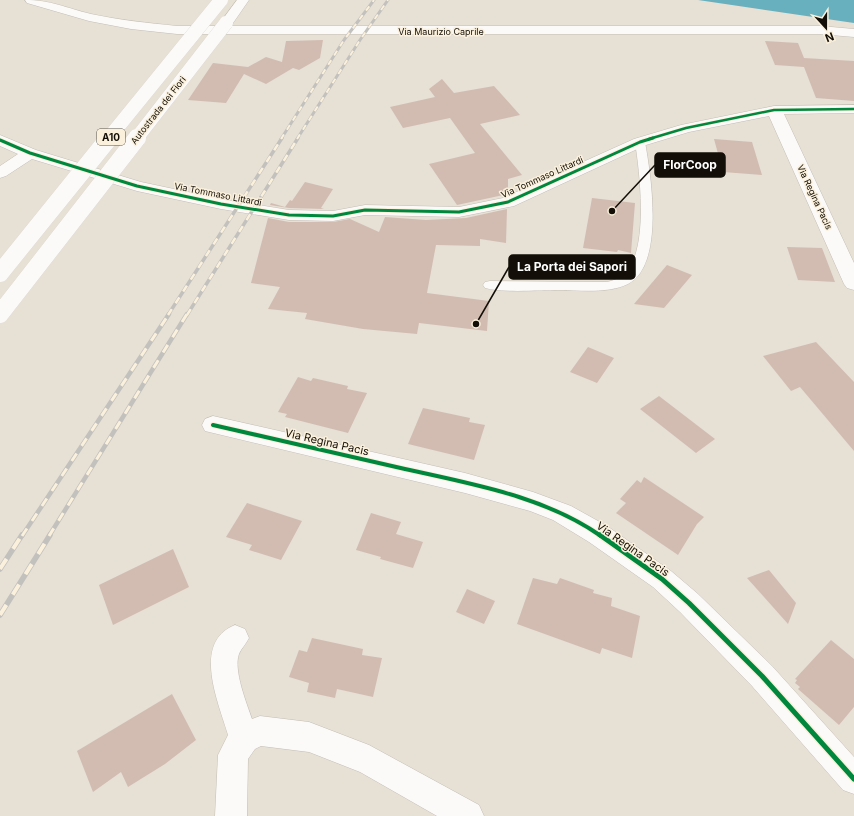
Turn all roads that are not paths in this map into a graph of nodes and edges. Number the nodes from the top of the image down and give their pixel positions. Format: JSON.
{"nodes":[{"id":1,"x":31,"y":0,"type":"edge"},
{"id":2,"x":221,"y":0,"type":"edge"},
{"id":3,"x":243,"y":0,"type":"edge"},
{"id":4,"x":854,"y":33,"type":"edge"},
{"id":5,"x":854,"y":109,"type":"edge"},
{"id":6,"x":774,"y":110,"type":"junction"},
{"id":7,"x":0,"y":140,"type":"edge"},
{"id":8,"x":640,"y":142,"type":"junction"},
{"id":9,"x":30,"y":153,"type":"junction"},
{"id":10,"x":0,"y":173,"type":"edge"},
{"id":11,"x":0,"y":273,"type":"edge"},
{"id":12,"x":854,"y":284,"type":"edge"},
{"id":13,"x":490,"y":285,"type":"dead end"},
{"id":14,"x":0,"y":314,"type":"edge"},
{"id":15,"x":213,"y":425,"type":"dead end"},
{"id":16,"x":235,"y":638,"type":"dead end"},
{"id":17,"x":244,"y":738,"type":"junction"},
{"id":18,"x":854,"y":779,"type":"edge"},
{"id":19,"x":231,"y":816,"type":"edge"},
{"id":20,"x":468,"y":816,"type":"edge"}],
"edges":[{"from":1,"to":4,"type":"main road","name":"Via Maurizio Caprile"},
{"from":2,"to":11,"type":"main road","name":"Autostrada dei Fiori","number":"A10","bridge":true},
{"from":3,"to":14,"type":"main road","name":"Autostrada dei Fiori","number":"A10","bridge":true},
{"from":5,"to":6,"type":"main road","name":"Via Tommaso Littardi"},
{"from":6,"to":8,"type":"main road","name":"Via Tommaso Littardi"},
{"from":6,"to":12,"type":"main road","name":"Via Regina Pacis"},
{"from":7,"to":9,"type":"main road","name":"Via Tommaso Littardi"},
{"from":8,"to":9,"type":"main road","name":"Via Tommaso Littardi"},
{"from":8,"to":13,"type":"lane"},
{"from":9,"to":10,"type":"main road"},
{"from":15,"to":18,"type":"main road","name":"Via Regina Pacis"},
{"from":16,"to":17,"type":"main road"},
{"from":17,"to":19,"type":"main road"},
{"from":17,"to":20,"type":"main road"}]}
